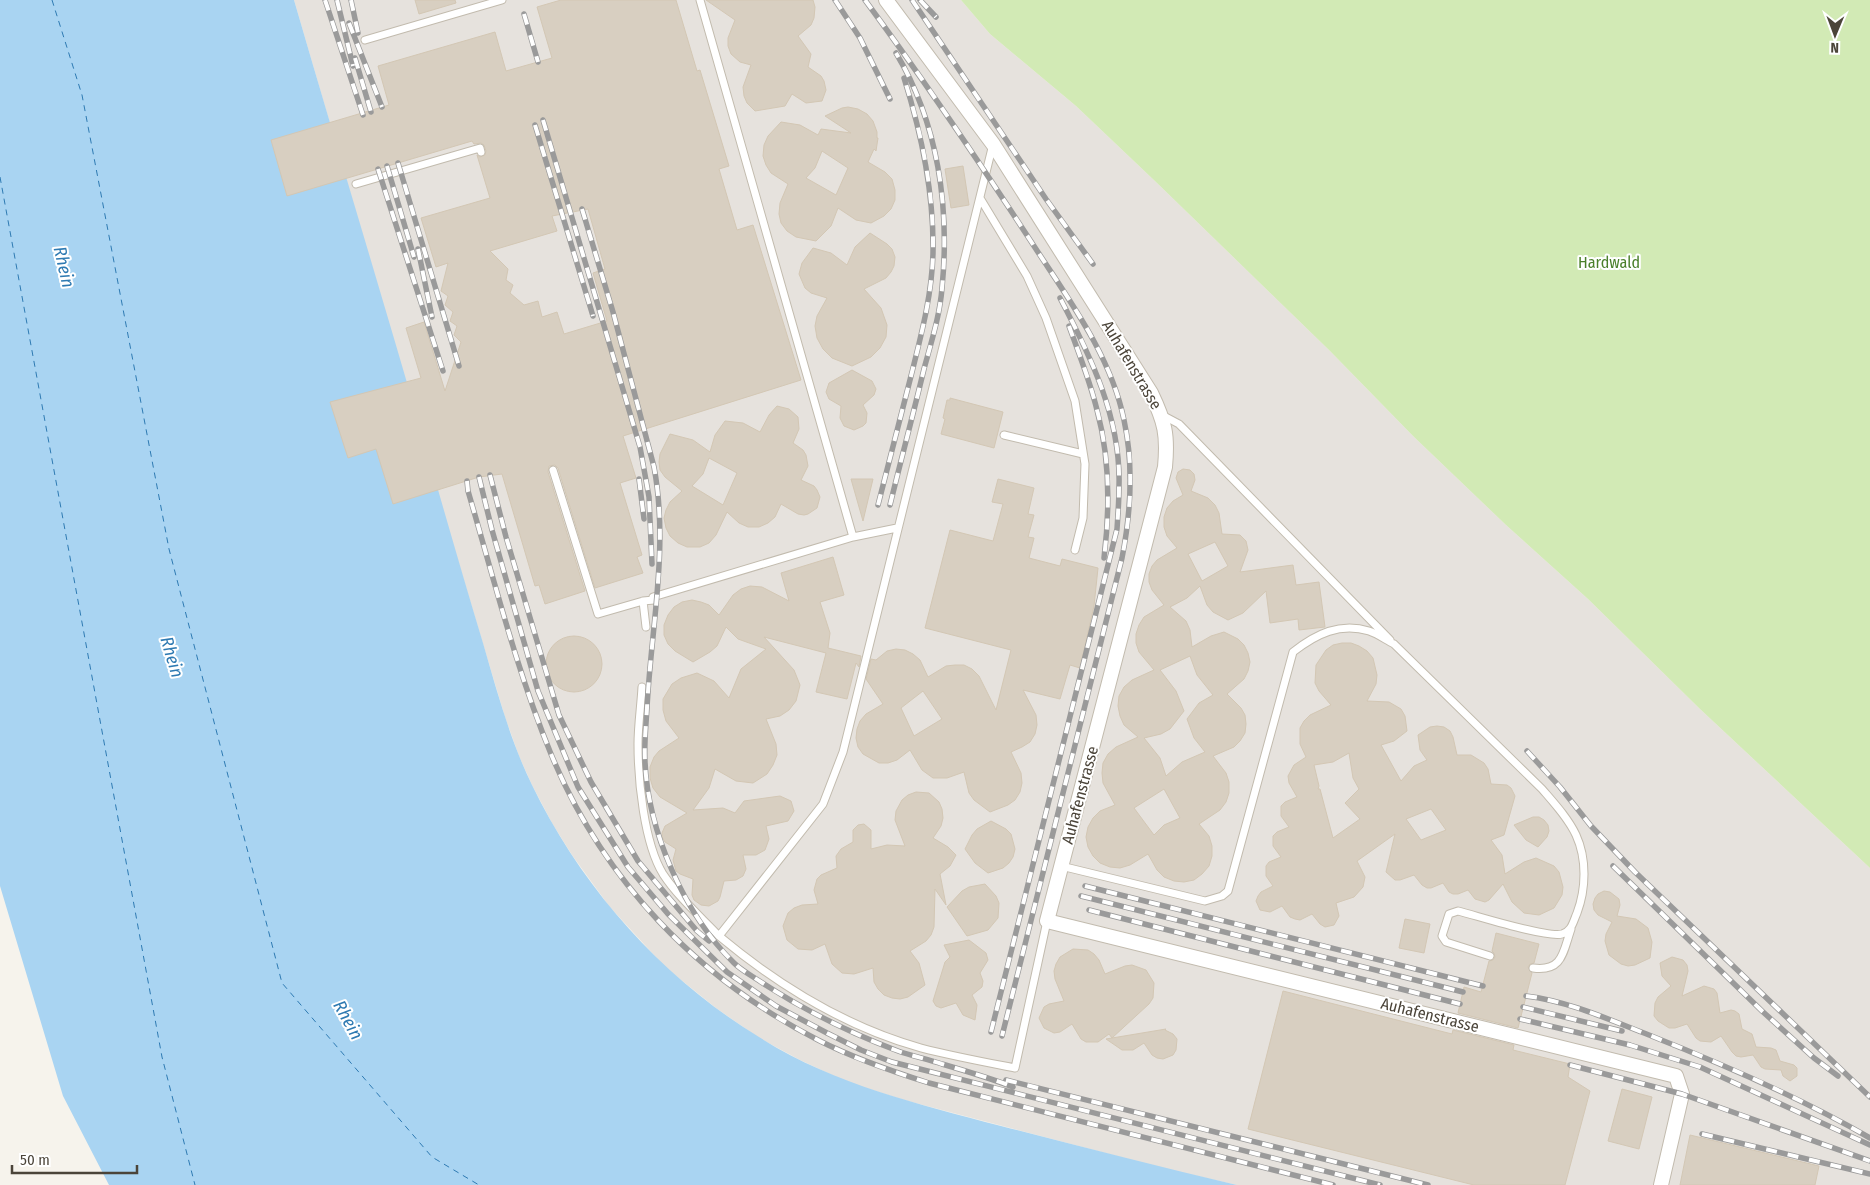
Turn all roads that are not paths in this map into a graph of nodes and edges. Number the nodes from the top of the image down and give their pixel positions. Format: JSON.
{"nodes":[{"id":1,"x":502,"y":0,"type":"edge"},
{"id":2,"x":700,"y":0,"type":"edge"},
{"id":3,"x":886,"y":0,"type":"edge"},
{"id":4,"x":365,"y":40,"type":"dead end"},
{"id":5,"x":993,"y":144,"type":"junction"},
{"id":6,"x":481,"y":152,"type":"dead end"},
{"id":7,"x":356,"y":184,"type":"dead end"},
{"id":8,"x":980,"y":198,"type":"junction"},
{"id":9,"x":1162,"y":416,"type":"junction"},
{"id":10,"x":1004,"y":435,"type":"dead end"},
{"id":11,"x":1083,"y":454,"type":"junction"},
{"id":12,"x":553,"y":470,"type":"dead end"},
{"id":13,"x":897,"y":528,"type":"junction"},
{"id":14,"x":853,"y":537,"type":"junction"},
{"id":15,"x":1075,"y":550,"type":"dead end"},
{"id":16,"x":643,"y":601,"type":"junction"},
{"id":17,"x":646,"y":627,"type":"dead end"},
{"id":18,"x":1394,"y":644,"type":"junction"},
{"id":19,"x":642,"y":687,"type":"dead end"},
{"id":20,"x":1061,"y":866,"type":"junction"},
{"id":21,"x":1047,"y":921,"type":"junction"},
{"id":22,"x":1571,"y":929,"type":"junction"},
{"id":23,"x":719,"y":936,"type":"junction"},
{"id":24,"x":1490,"y":956,"type":"dead end"},
{"id":25,"x":1533,"y":968,"type":"dead end"},
{"id":26,"x":1661,"y":1185,"type":"edge"}],
"edges":[{"from":1,"to":4,"type":"lane"},
{"from":2,"to":14,"type":"lane"},
{"from":3,"to":5,"type":"street","name":"Auhafenstrasse"},
{"from":5,"to":8,"type":"lane"},
{"from":5,"to":9,"type":"street","name":"Auhafenstrasse"},
{"from":6,"to":7,"type":"lane"},
{"from":8,"to":11,"type":"lane"},
{"from":8,"to":13,"type":"lane"},
{"from":9,"to":18,"type":"lane"},
{"from":9,"to":20,"type":"street","name":"Auhafenstrasse"},
{"from":10,"to":11,"type":"lane"},
{"from":11,"to":15,"type":"lane"},
{"from":12,"to":16,"type":"lane"},
{"from":13,"to":14,"type":"lane"},
{"from":13,"to":23,"type":"lane"},
{"from":14,"to":16,"type":"lane"},
{"from":16,"to":17,"type":"lane"},
{"from":18,"to":20,"type":"lane"},
{"from":18,"to":22,"type":"lane"},
{"from":19,"to":23,"type":"lane"},
{"from":20,"to":21,"type":"street","name":"Auhafenstrasse"},
{"from":21,"to":23,"type":"lane"},
{"from":21,"to":26,"type":"street","name":"Auhafenstrasse"},
{"from":22,"to":24,"type":"lane"},
{"from":22,"to":25,"type":"lane"}]}
